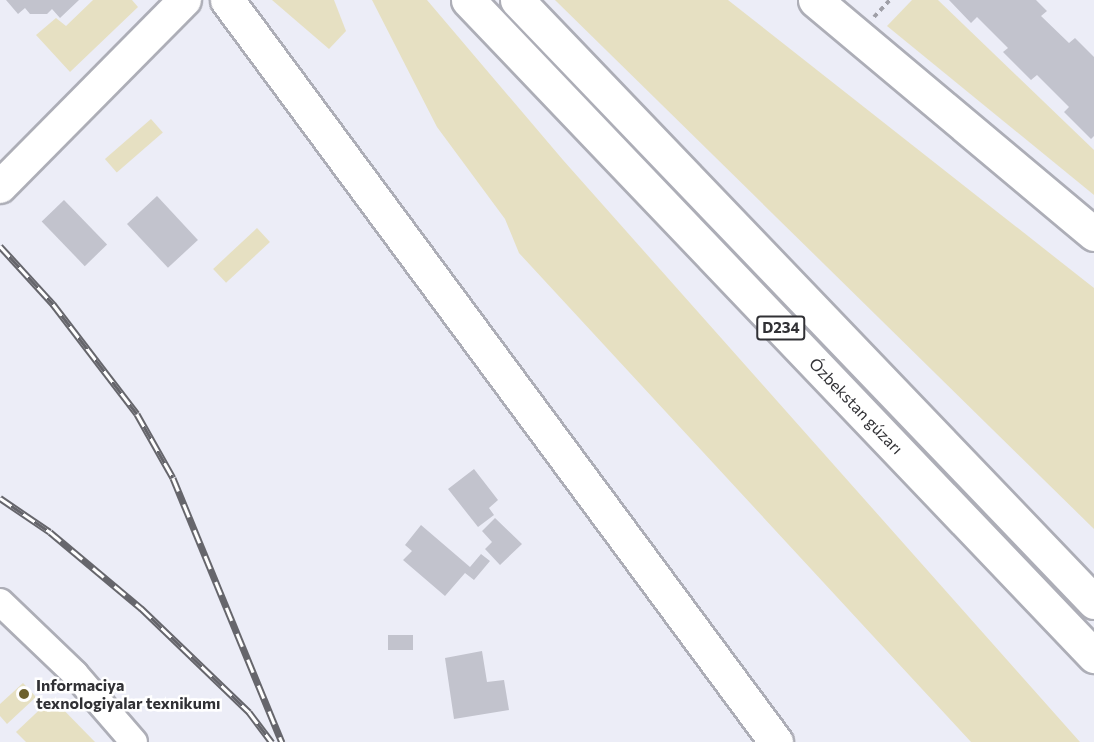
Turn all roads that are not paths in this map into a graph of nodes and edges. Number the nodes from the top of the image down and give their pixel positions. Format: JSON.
{"nodes":[{"id":1,"x":185,"y":0,"type":"edge"},
{"id":2,"x":227,"y":0,"type":"edge"},
{"id":3,"x":468,"y":0,"type":"edge"},
{"id":4,"x":517,"y":0,"type":"edge"},
{"id":5,"x":815,"y":0,"type":"edge"},
{"id":6,"x":0,"y":187,"type":"edge"},
{"id":7,"x":1094,"y":234,"type":"edge"},
{"id":8,"x":0,"y":602,"type":"edge"},
{"id":9,"x":1094,"y":602,"type":"edge"},
{"id":10,"x":1094,"y":656,"type":"edge"},
{"id":11,"x":134,"y":742,"type":"edge"},
{"id":12,"x":776,"y":742,"type":"edge"}],
"edges":[{"from":1,"to":6,"type":"street"},
{"from":2,"to":12,"type":"main road"},
{"from":3,"to":10,"type":"main road","name":"Ózbekstan gúzarı","number":"D234"},
{"from":4,"to":9,"type":"main road","number":"D234"},
{"from":5,"to":7,"type":"main road"},
{"from":8,"to":11,"type":"street"}]}
